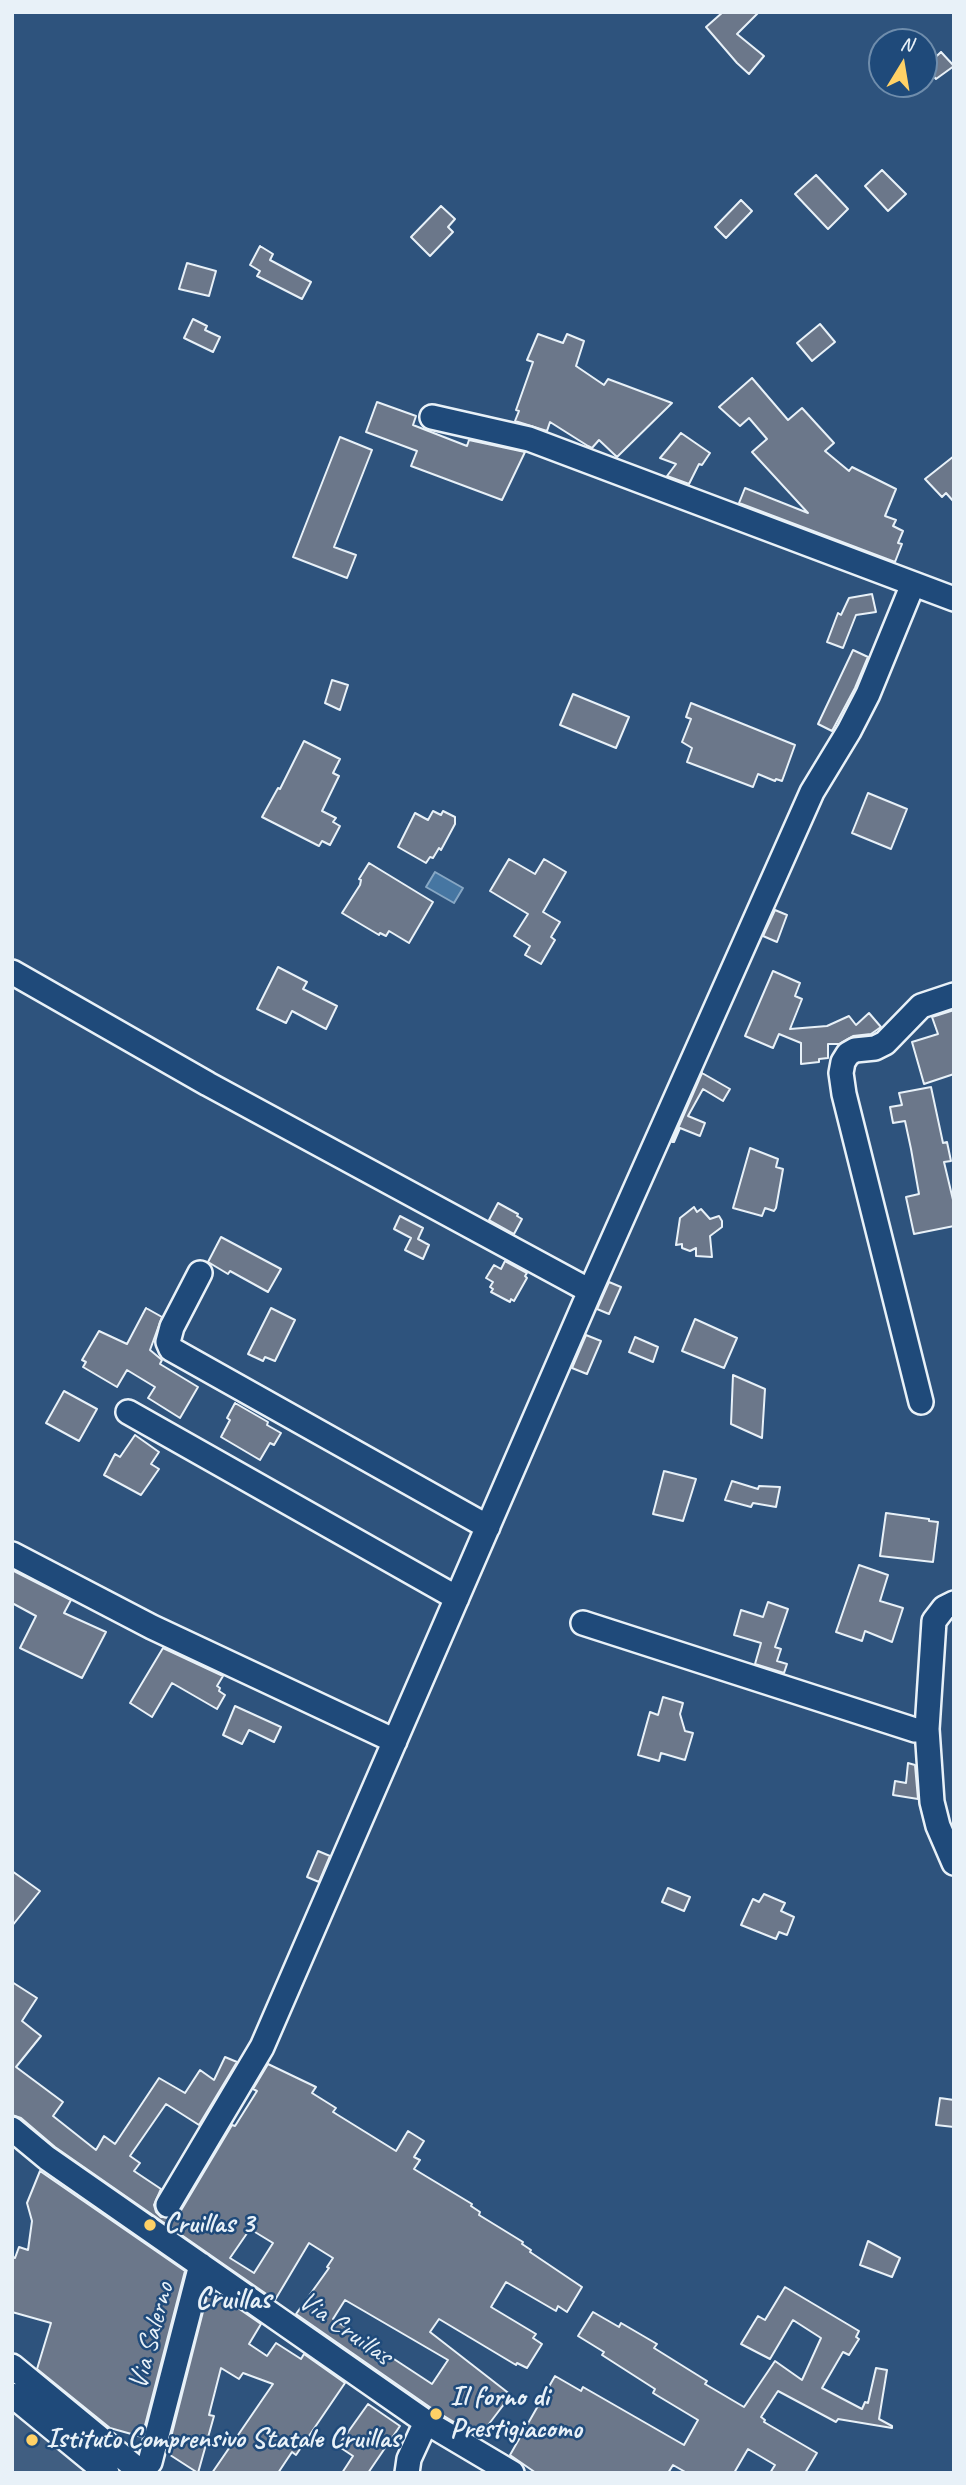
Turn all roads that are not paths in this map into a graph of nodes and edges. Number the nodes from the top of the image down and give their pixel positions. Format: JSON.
{"nodes":[{"id":1,"x":432,"y":417,"type":"dead end"},
{"id":2,"x":913,"y":584,"type":"junction"},
{"id":3,"x":954,"y":599,"type":"edge"},
{"id":4,"x":12,"y":972,"type":"edge"},
{"id":5,"x":954,"y":995,"type":"edge"},
{"id":6,"x":200,"y":1273,"type":"dead end"},
{"id":7,"x":590,"y":1291,"type":"junction"},
{"id":8,"x":921,"y":1402,"type":"dead end"},
{"id":9,"x":128,"y":1412,"type":"dead end"},
{"id":10,"x":488,"y":1527,"type":"junction"},
{"id":11,"x":12,"y":1554,"type":"edge"},
{"id":12,"x":457,"y":1598,"type":"junction"},
{"id":13,"x":954,"y":1603,"type":"edge"},
{"id":14,"x":583,"y":1623,"type":"dead end"},
{"id":15,"x":927,"y":1729,"type":"junction"},
{"id":16,"x":395,"y":1741,"type":"junction"},
{"id":17,"x":954,"y":1863,"type":"edge"},
{"id":18,"x":12,"y":2129,"type":"edge"},
{"id":19,"x":167,"y":2205,"type":"dead end"},
{"id":20,"x":201,"y":2265,"type":"junction"},
{"id":21,"x":12,"y":2366,"type":"edge"},
{"id":22,"x":12,"y":2395,"type":"edge"},
{"id":23,"x":426,"y":2422,"type":"junction"},
{"id":24,"x":152,"y":2470,"type":"edge"},
{"id":25,"x":107,"y":2473,"type":"edge"},
{"id":26,"x":407,"y":2473,"type":"edge"},
{"id":27,"x":512,"y":2473,"type":"edge"}],
"edges":[{"from":1,"to":2,"type":"street"},
{"from":2,"to":3,"type":"street"},
{"from":2,"to":7,"type":"street"},
{"from":4,"to":7,"type":"street"},
{"from":5,"to":8,"type":"street"},
{"from":6,"to":10,"type":"street"},
{"from":7,"to":10,"type":"street"},
{"from":9,"to":12,"type":"street"},
{"from":10,"to":12,"type":"street"},
{"from":11,"to":16,"type":"street"},
{"from":12,"to":16,"type":"street"},
{"from":13,"to":15,"type":"street"},
{"from":14,"to":15,"type":"street"},
{"from":15,"to":17,"type":"street"},
{"from":16,"to":19,"type":"street"},
{"from":18,"to":20,"type":"street","name":"Via Cruillas"},
{"from":20,"to":23,"type":"street","name":"Via Cruillas"},
{"from":20,"to":24,"type":"street","name":"Via Salerno"},
{"from":21,"to":24,"type":"street"},
{"from":22,"to":25,"type":"street"},
{"from":23,"to":26,"type":"street"},
{"from":23,"to":27,"type":"street","name":"Via Cruillas"}]}
